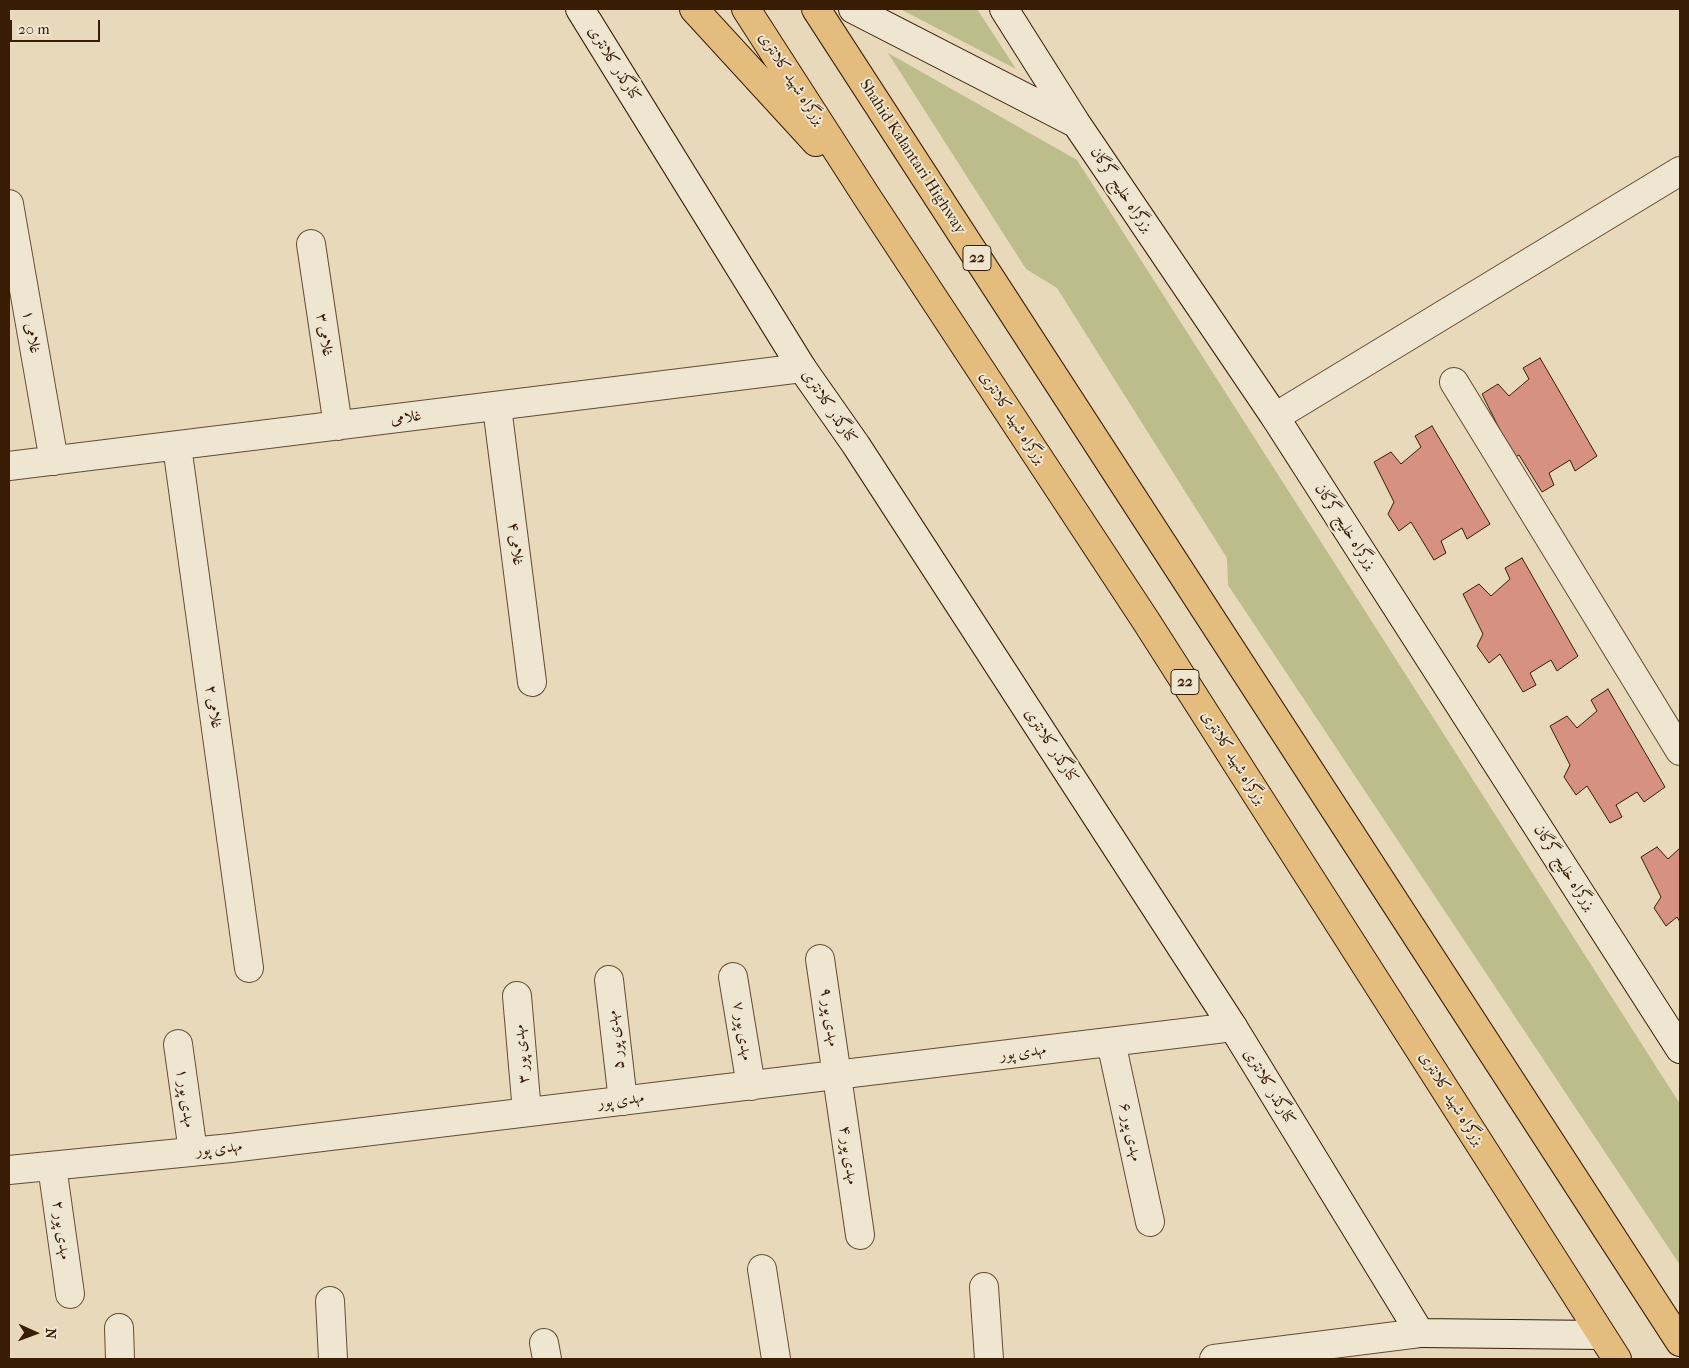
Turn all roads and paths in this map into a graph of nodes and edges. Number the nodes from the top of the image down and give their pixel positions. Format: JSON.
{"nodes":[{"id":1,"x":580,"y":9,"type":"edge"},
{"id":2,"x":694,"y":9,"type":"edge"},
{"id":3,"x":746,"y":9,"type":"edge"},
{"id":4,"x":816,"y":9,"type":"edge"},
{"id":5,"x":853,"y":9,"type":"edge"},
{"id":6,"x":1004,"y":9,"type":"edge"},
{"id":7,"x":1076,"y":124,"type":"junction"},
{"id":8,"x":1680,"y":171,"type":"edge"},
{"id":9,"x":867,"y":197,"type":"junction"},
{"id":10,"x":9,"y":204,"type":"edge"},
{"id":11,"x":311,"y":244,"type":"dead end"},
{"id":12,"x":802,"y":368,"type":"junction"},
{"id":13,"x":1454,"y":382,"type":"dead end"},
{"id":14,"x":497,"y":407,"type":"junction"},
{"id":15,"x":1275,"y":417,"type":"junction"},
{"id":16,"x":338,"y":426,"type":"junction"},
{"id":17,"x":177,"y":446,"type":"junction"},
{"id":18,"x":54,"y":461,"type":"junction"},
{"id":19,"x":9,"y":466,"type":"edge"},
{"id":20,"x":532,"y":682,"type":"dead end"},
{"id":21,"x":1680,"y":751,"type":"edge"},
{"id":22,"x":820,"y":959,"type":"dead end"},
{"id":23,"x":249,"y":968,"type":"dead end"},
{"id":24,"x":733,"y":977,"type":"dead end"},
{"id":25,"x":609,"y":980,"type":"dead end"},
{"id":26,"x":517,"y":996,"type":"dead end"},
{"id":27,"x":1233,"y":1027,"type":"junction"},
{"id":28,"x":1111,"y":1042,"type":"junction"},
{"id":29,"x":178,"y":1044,"type":"dead end"},
{"id":30,"x":1680,"y":1049,"type":"edge"},
{"id":31,"x":837,"y":1075,"type":"junction"},
{"id":32,"x":751,"y":1086,"type":"junction"},
{"id":33,"x":623,"y":1101,"type":"junction"},
{"id":34,"x":527,"y":1112,"type":"junction"},
{"id":35,"x":192,"y":1152,"type":"junction"},
{"id":36,"x":52,"y":1166,"type":"junction"},
{"id":37,"x":9,"y":1170,"type":"edge"},
{"id":38,"x":1150,"y":1222,"type":"dead end"},
{"id":39,"x":860,"y":1235,"type":"dead end"},
{"id":40,"x":762,"y":1269,"type":"dead end"},
{"id":41,"x":984,"y":1287,"type":"dead end"},
{"id":42,"x":70,"y":1294,"type":"dead end"},
{"id":43,"x":330,"y":1301,"type":"dead end"},
{"id":44,"x":119,"y":1328,"type":"dead end"},
{"id":45,"x":1420,"y":1333,"type":"junction"},
{"id":46,"x":1601,"y":1335,"type":"junction"},
{"id":47,"x":1680,"y":1342,"type":"edge"},
{"id":48,"x":120,"y":1359,"type":"edge"},
{"id":49,"x":333,"y":1359,"type":"edge"},
{"id":50,"x":776,"y":1359,"type":"edge"},
{"id":51,"x":989,"y":1359,"type":"edge"},
{"id":52,"x":1214,"y":1359,"type":"edge"},
{"id":53,"x":1616,"y":1359,"type":"edge"}],
"edges":[{"from":1,"to":12,"type":"street","name":"کنارگذر کلانتری"},
{"from":2,"to":9,"type":"highway"},
{"from":3,"to":9,"type":"highway","name":"بزرگراه شهید کلانتری","number":"22"},
{"from":4,"to":47,"type":"highway","number":"22"},
{"from":5,"to":7,"type":"street"},
{"from":6,"to":7,"type":"street","name":"بزرگراه خلیج گرگان"},
{"from":7,"to":15,"type":"street","name":"بزرگراه خلیج گرگان"},
{"from":8,"to":15,"type":"street"},
{"from":9,"to":46,"type":"highway","name":"بزرگراه شهید کلانتری","number":"22"},
{"from":10,"to":18,"type":"street","name":"غلامی ۱"},
{"from":11,"to":16,"type":"street","name":"غلامی ۳"},
{"from":12,"to":14,"type":"street","name":"غلامی"},
{"from":12,"to":27,"type":"street","name":"کنارگذر کلانتری"},
{"from":13,"to":21,"type":"street"},
{"from":14,"to":16,"type":"street","name":"غلامی"},
{"from":14,"to":20,"type":"street","name":"غلامی ۴"},
{"from":15,"to":30,"type":"street","name":"بزرگراه خلیج گرگان"},
{"from":16,"to":17,"type":"street","name":"غلامی"},
{"from":17,"to":18,"type":"street","name":"غلامی"},
{"from":17,"to":23,"type":"street","name":"غلامی ۲"},
{"from":18,"to":19,"type":"street","name":"غلامی"},
{"from":22,"to":31,"type":"street","name":"۹ مهدی پور"},
{"from":24,"to":32,"type":"street","name":"۷ مهدی پور"},
{"from":25,"to":33,"type":"street","name":"۵ مهدی پور"},
{"from":26,"to":34,"type":"street","name":"۳ مهدی پور"},
{"from":27,"to":28,"type":"street","name":"مهدی پور"},
{"from":27,"to":45,"type":"street","name":"کنارگذر کلانتری"},
{"from":28,"to":31,"type":"street","name":"مهدی پور"},
{"from":28,"to":38,"type":"street","name":"۶ مهدی پور"},
{"from":29,"to":35,"type":"street","name":"۱ مهدی پور"},
{"from":31,"to":32,"type":"street","name":"مهدی پور"},
{"from":31,"to":39,"type":"street","name":"۴ مهدی پور"},
{"from":32,"to":33,"type":"street","name":"مهدی پور"},
{"from":33,"to":34,"type":"street","name":"مهدی پور"},
{"from":34,"to":35,"type":"street","name":"مهدی پور"},
{"from":35,"to":36,"type":"street","name":"مهدی پور"},
{"from":36,"to":37,"type":"street","name":"مهدی پور"},
{"from":36,"to":42,"type":"street","name":"۲ مهدی پور"},
{"from":40,"to":50,"type":"street"},
{"from":41,"to":51,"type":"street"},
{"from":43,"to":49,"type":"street"},
{"from":44,"to":48,"type":"street"},
{"from":45,"to":46,"type":"street"},
{"from":45,"to":52,"type":"street"},
{"from":46,"to":53,"type":"highway","name":"بزرگراه شهید کلانتری","number":"22"}]}
